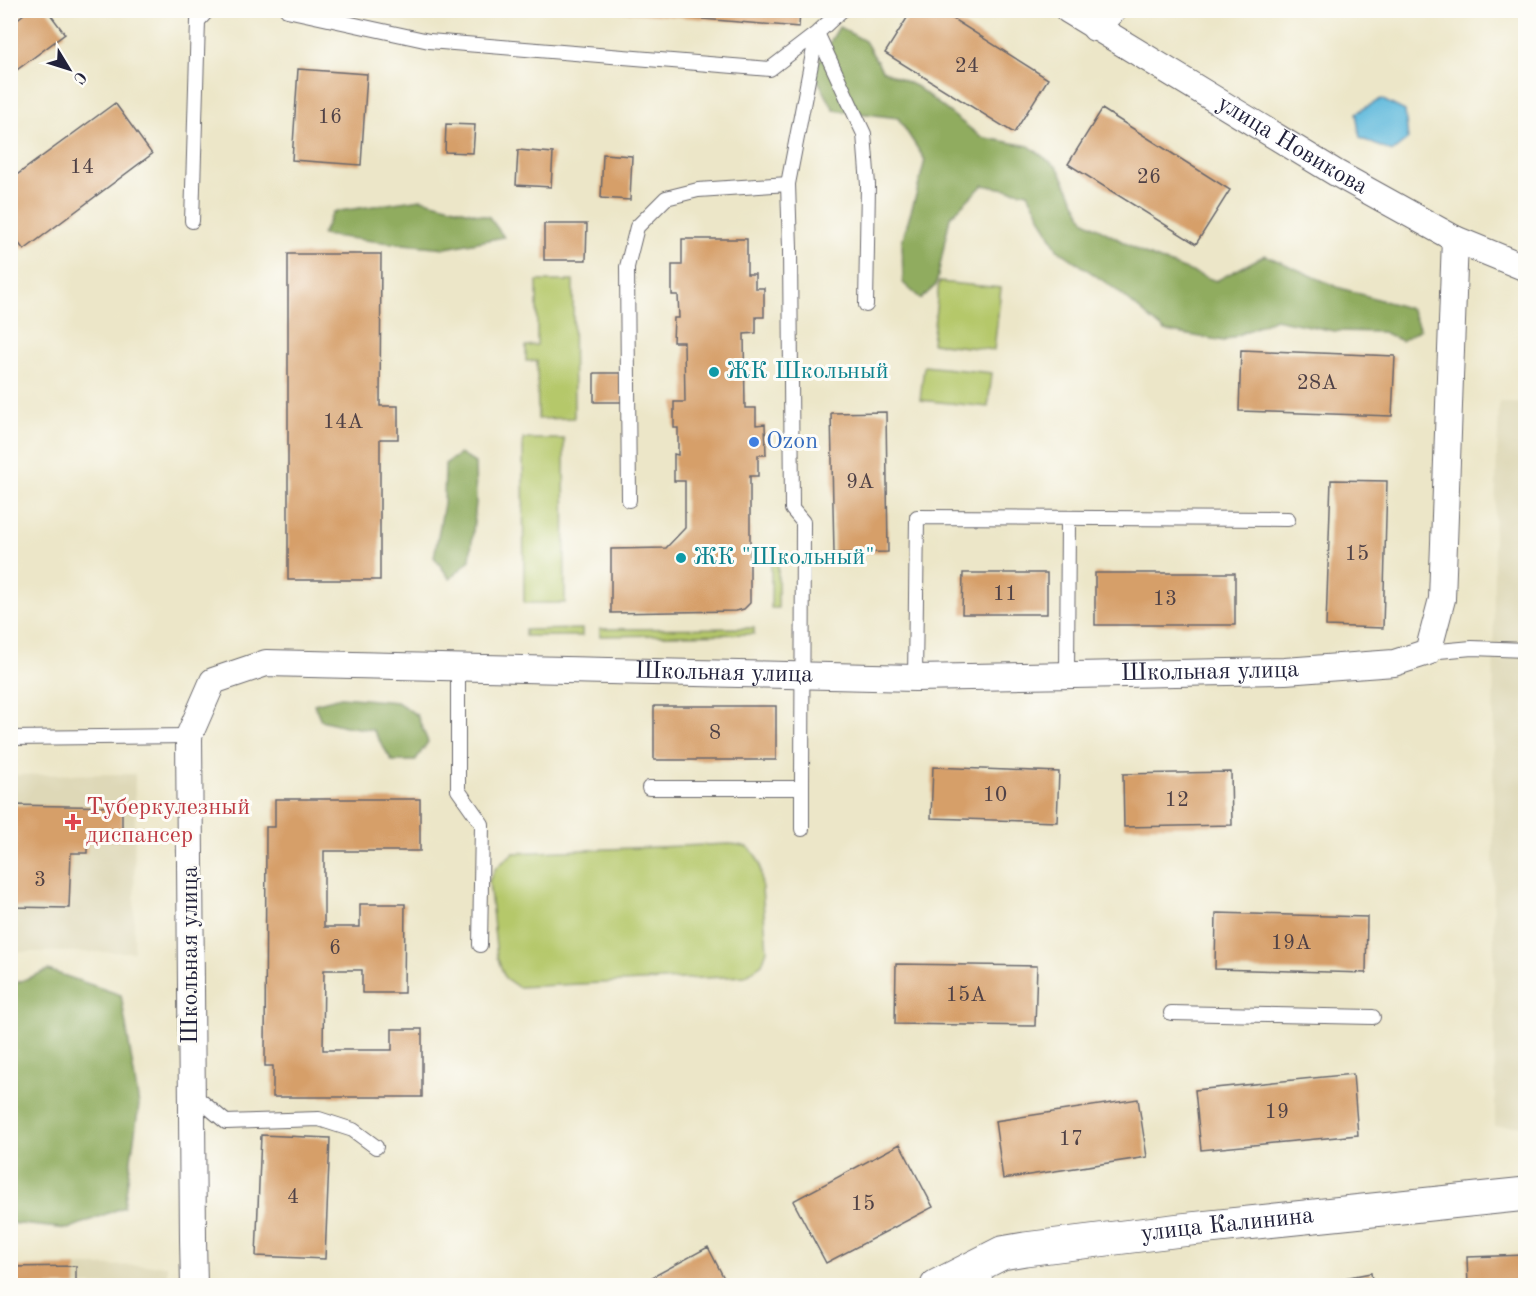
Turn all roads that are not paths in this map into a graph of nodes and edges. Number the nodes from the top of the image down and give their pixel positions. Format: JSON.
{"nodes":[{"id":1,"x":208,"y":10,"type":"edge"},
{"id":2,"x":287,"y":10,"type":"edge"},
{"id":3,"x":842,"y":10,"type":"edge"},
{"id":4,"x":1068,"y":10,"type":"edge"},
{"id":5,"x":1104,"y":19,"type":"edge"},
{"id":6,"x":817,"y":33,"type":"junction"},
{"id":7,"x":788,"y":184,"type":"junction"},
{"id":8,"x":192,"y":221,"type":"dead end"},
{"id":9,"x":1455,"y":239,"type":"junction"},
{"id":10,"x":1526,"y":268,"type":"edge"},
{"id":11,"x":866,"y":305,"type":"dead end"},
{"id":12,"x":629,"y":500,"type":"dead end"},
{"id":13,"x":1068,"y":518,"type":"junction"},
{"id":14,"x":1288,"y":519,"type":"dead end"},
{"id":15,"x":1526,"y":650,"type":"edge"},
{"id":16,"x":1428,"y":652,"type":"junction"},
{"id":17,"x":459,"y":668,"type":"junction"},
{"id":18,"x":1067,"y":675,"type":"junction"},
{"id":19,"x":802,"y":676,"type":"junction"},
{"id":20,"x":915,"y":678,"type":"junction"},
{"id":21,"x":189,"y":736,"type":"junction"},
{"id":22,"x":10,"y":738,"type":"edge"},
{"id":23,"x":649,"y":788,"type":"dead end"},
{"id":24,"x":802,"y":788,"type":"junction"},
{"id":25,"x":802,"y":829,"type":"dead end"},
{"id":26,"x":480,"y":945,"type":"dead end"},
{"id":27,"x":1172,"y":1013,"type":"dead end"},
{"id":28,"x":1373,"y":1017,"type":"dead end"},
{"id":29,"x":192,"y":1101,"type":"junction"},
{"id":30,"x":376,"y":1147,"type":"dead end"},
{"id":31,"x":1526,"y":1194,"type":"edge"},
{"id":32,"x":982,"y":1275,"type":"edge"},
{"id":33,"x":195,"y":1286,"type":"edge"},
{"id":34,"x":937,"y":1286,"type":"edge"}],
"edges":[{"from":1,"to":8,"type":"lane"},
{"from":2,"to":6,"type":"lane"},
{"from":3,"to":6,"type":"lane"},
{"from":4,"to":5,"type":"street","name":"улица Новикова"},
{"from":5,"to":9,"type":"street","name":"улица Новикова"},
{"from":6,"to":7,"type":"lane"},
{"from":6,"to":11,"type":"lane"},
{"from":7,"to":12,"type":"lane"},
{"from":7,"to":19,"type":"lane"},
{"from":9,"to":10,"type":"street","name":"улица Новикова"},
{"from":9,"to":16,"type":"street"},
{"from":13,"to":14,"type":"lane"},
{"from":13,"to":18,"type":"lane"},
{"from":13,"to":20,"type":"lane"},
{"from":15,"to":16,"type":"lane"},
{"from":16,"to":18,"type":"street","name":"Школьная улица"},
{"from":17,"to":19,"type":"street","name":"Школьная улица"},
{"from":17,"to":21,"type":"street","name":"Школьная улица"},
{"from":17,"to":26,"type":"lane"},
{"from":18,"to":20,"type":"street","name":"Школьная улица"},
{"from":19,"to":20,"type":"street","name":"Школьная улица"},
{"from":19,"to":24,"type":"lane"},
{"from":21,"to":22,"type":"lane"},
{"from":21,"to":29,"type":"street","name":"Школьная улица"},
{"from":23,"to":24,"type":"lane"},
{"from":24,"to":25,"type":"lane"},
{"from":27,"to":28,"type":"lane"},
{"from":29,"to":30,"type":"lane"},
{"from":29,"to":33,"type":"street","name":"Школьная улица"},
{"from":31,"to":32,"type":"street","name":"улица Калинина"},
{"from":32,"to":34,"type":"street","name":"улица Калинина"}]}
